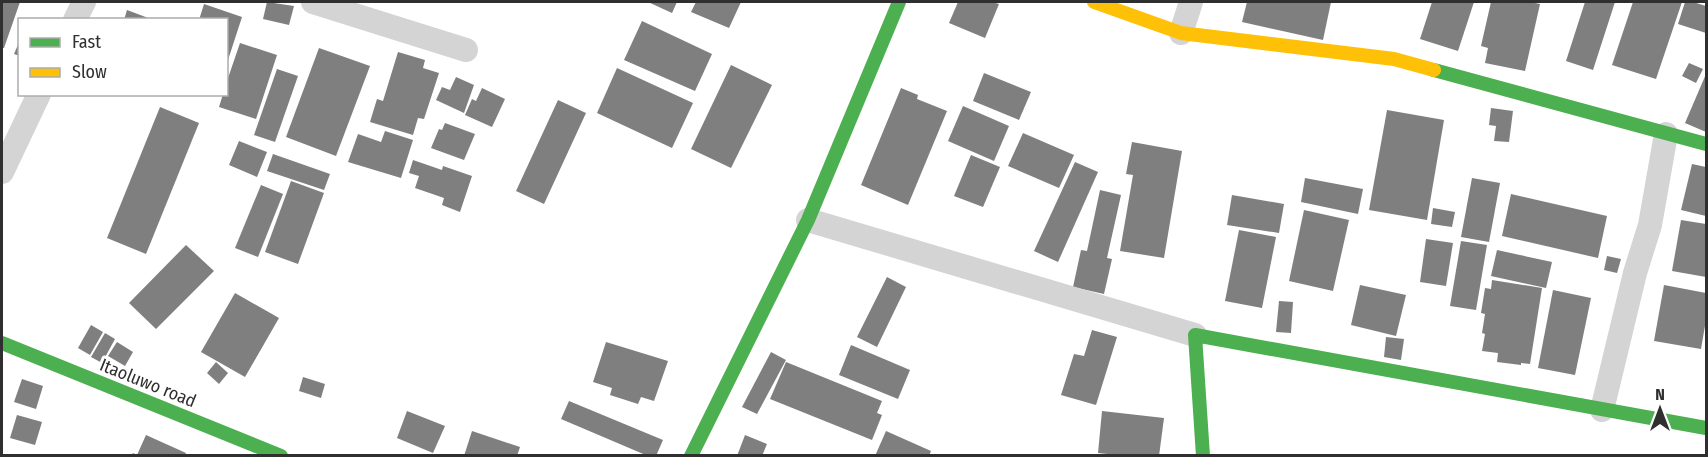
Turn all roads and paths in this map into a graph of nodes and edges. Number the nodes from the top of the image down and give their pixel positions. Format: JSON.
{"nodes":[{"id":1,"x":84,"y":2,"type":"edge"},
{"id":2,"x":313,"y":2,"type":"edge"},
{"id":3,"x":898,"y":2,"type":"edge"},
{"id":4,"x":1094,"y":2,"type":"edge"},
{"id":5,"x":1191,"y":2,"type":"edge"},
{"id":6,"x":76,"y":18,"type":"edge"},
{"id":7,"x":1181,"y":33,"type":"junction"},
{"id":8,"x":466,"y":50,"type":"dead end"},
{"id":9,"x":38,"y":96,"type":"edge"},
{"id":10,"x":1666,"y":134,"type":"junction"},
{"id":11,"x":1707,"y":144,"type":"edge"},
{"id":12,"x":2,"y":172,"type":"edge"},
{"id":13,"x":808,"y":219,"type":"junction"},
{"id":14,"x":1195,"y":335,"type":"junction"},
{"id":15,"x":2,"y":343,"type":"edge"},
{"id":16,"x":1602,"y":410,"type":"junction"},
{"id":17,"x":1707,"y":428,"type":"edge"},
{"id":18,"x":280,"y":456,"type":"edge"},
{"id":19,"x":691,"y":456,"type":"edge"},
{"id":20,"x":1203,"y":456,"type":"edge"}],
"edges":[{"from":1,"to":6,"type":"street"},
{"from":2,"to":8,"type":"street"},
{"from":3,"to":13,"type":"street"},
{"from":4,"to":7,"type":"street"},
{"from":5,"to":7,"type":"street"},
{"from":7,"to":10,"type":"street"},
{"from":9,"to":12,"type":"street"},
{"from":10,"to":11,"type":"street"},
{"from":10,"to":16,"type":"street"},
{"from":13,"to":14,"type":"street"},
{"from":13,"to":19,"type":"street"},
{"from":14,"to":16,"type":"street"},
{"from":14,"to":20,"type":"street"},
{"from":15,"to":18,"type":"street","name":"Itaoluwo road"},
{"from":16,"to":17,"type":"street"}]}
